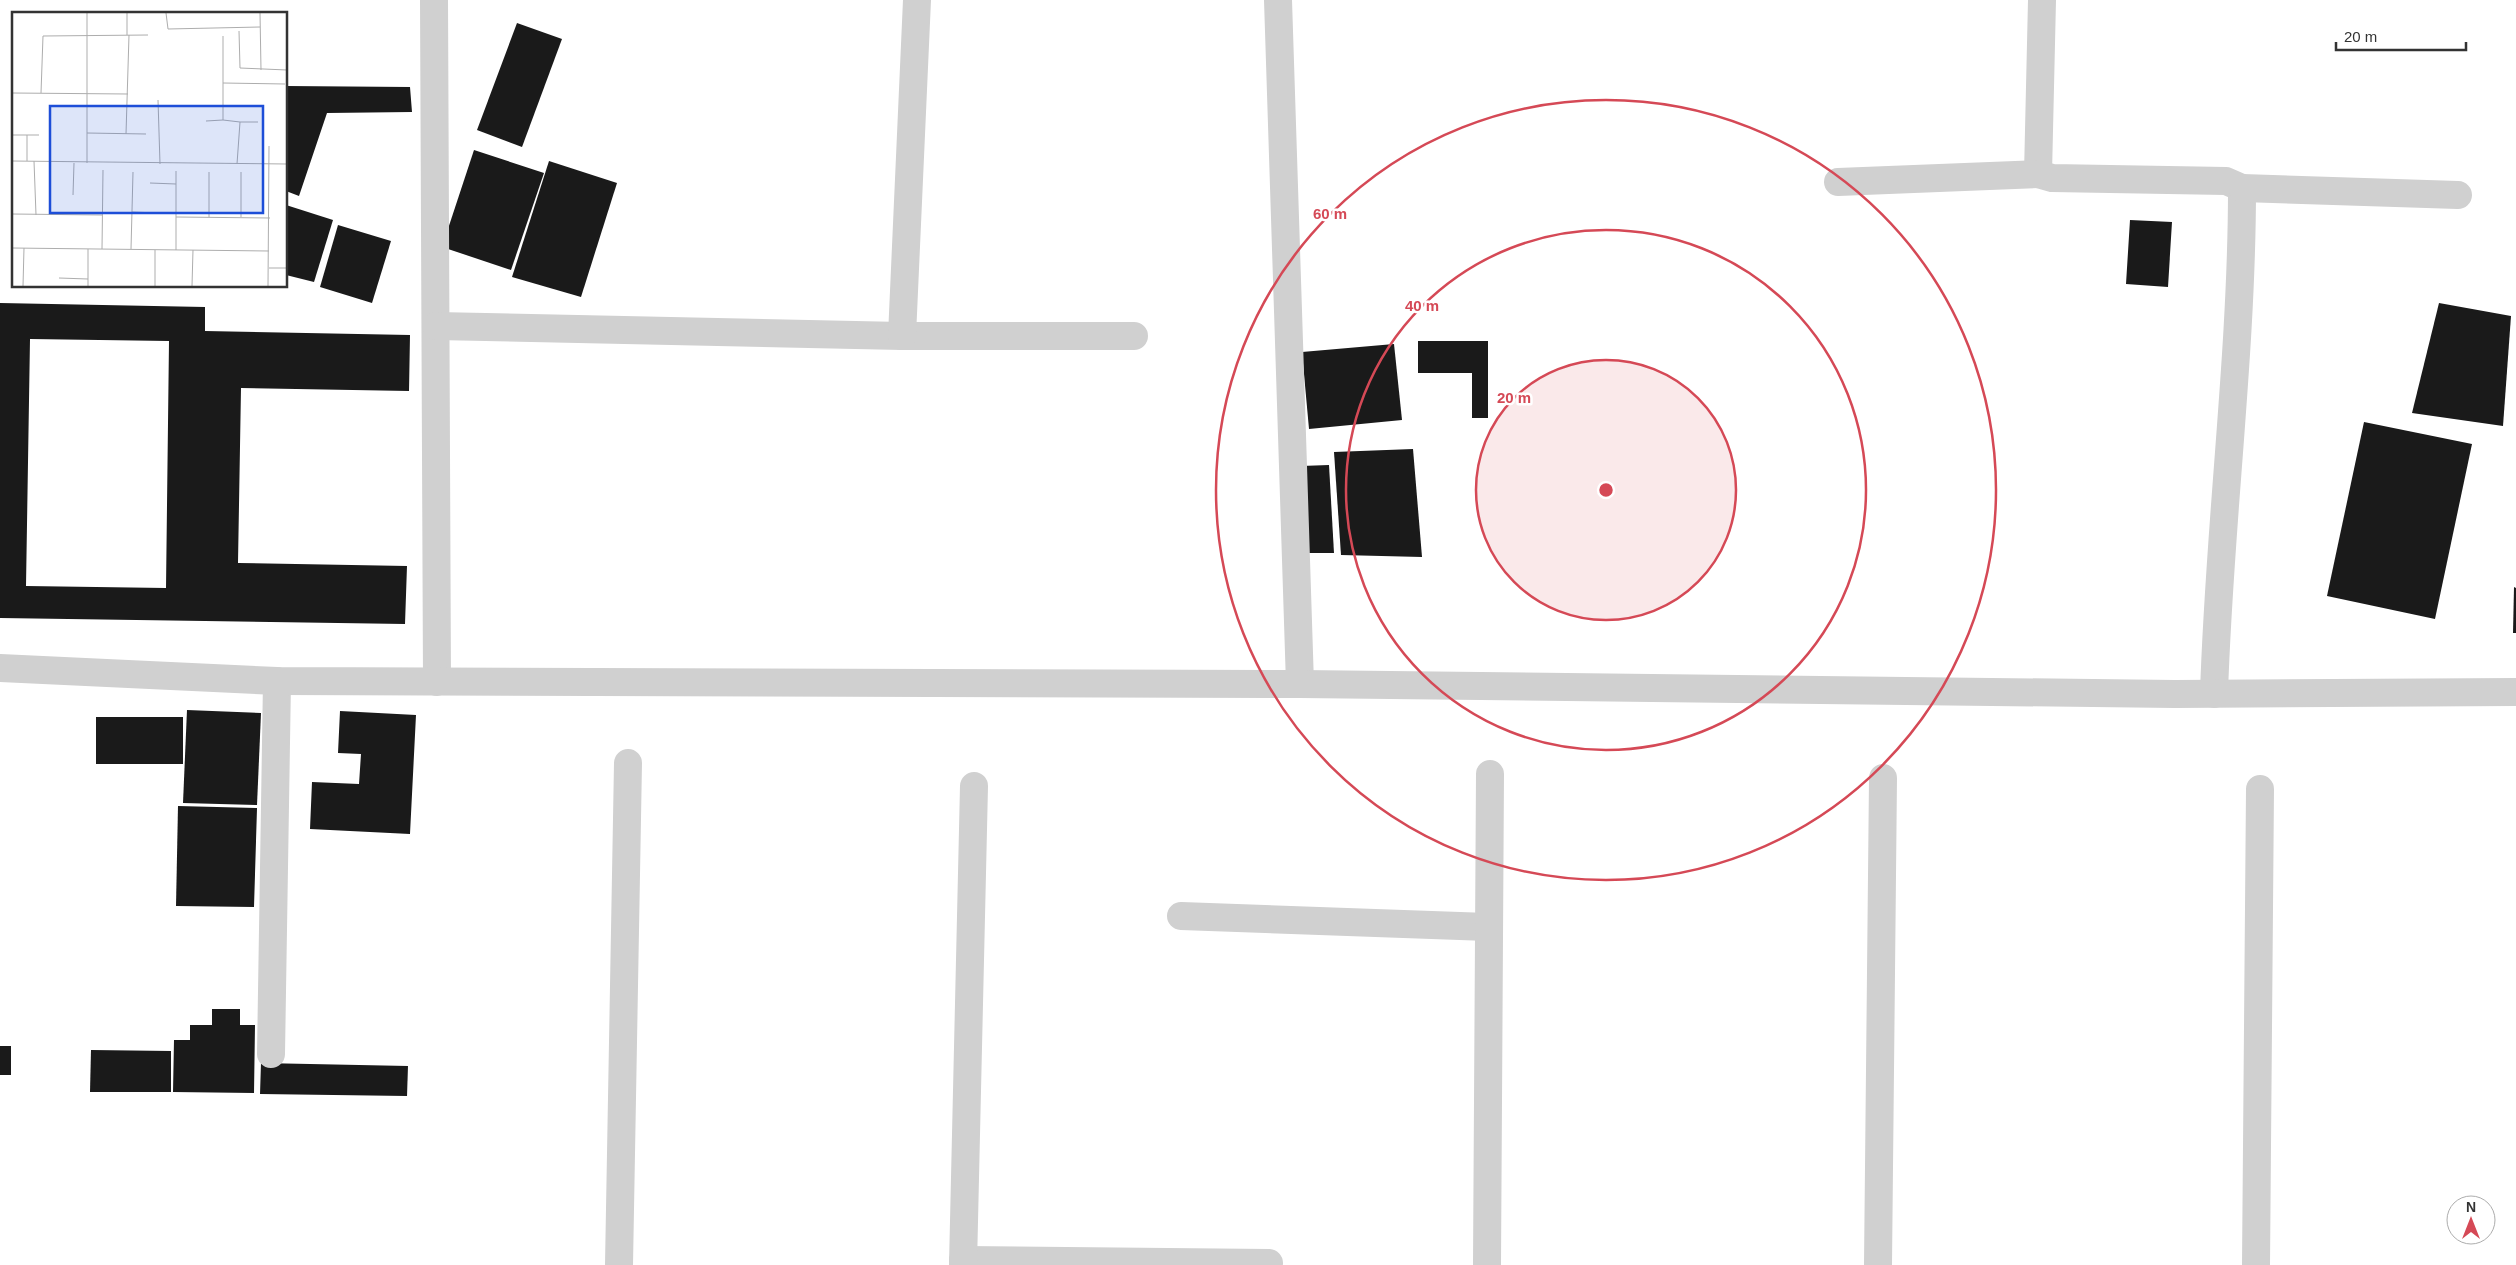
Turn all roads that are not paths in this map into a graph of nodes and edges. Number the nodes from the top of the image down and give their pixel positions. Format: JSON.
{"nodes":[{"id":1,"x":434,"y":0,"type":"edge"},
{"id":2,"x":917,"y":0,"type":"edge"},
{"id":3,"x":1278,"y":0,"type":"edge"},
{"id":4,"x":2042,"y":0,"type":"edge"},
{"id":5,"x":2038,"y":174,"type":"junction"},
{"id":6,"x":1838,"y":182,"type":"dead end"},
{"id":7,"x":2242,"y":188,"type":"junction"},
{"id":8,"x":2458,"y":195,"type":"dead end"},
{"id":9,"x":436,"y":326,"type":"junction"},
{"id":10,"x":902,"y":336,"type":"junction"},
{"id":11,"x":1134,"y":336,"type":"dead end"},
{"id":12,"x":0,"y":668,"type":"edge"},
{"id":13,"x":276,"y":681,"type":"junction"},
{"id":14,"x":437,"y":682,"type":"junction"},
{"id":15,"x":1300,"y":684,"type":"junction"},
{"id":16,"x":2516,"y":692,"type":"edge"},
{"id":17,"x":2214,"y":694,"type":"junction"},
{"id":18,"x":628,"y":763,"type":"dead end"},
{"id":19,"x":1490,"y":774,"type":"dead end"},
{"id":20,"x":1883,"y":778,"type":"dead end"},
{"id":21,"x":974,"y":786,"type":"dead end"},
{"id":22,"x":2260,"y":789,"type":"dead end"},
{"id":23,"x":1181,"y":916,"type":"dead end"},
{"id":24,"x":1488,"y":926,"type":"junction"},
{"id":25,"x":271,"y":1054,"type":"dead end"},
{"id":26,"x":963,"y":1263,"type":"edge"},
{"id":27,"x":1269,"y":1263,"type":"dead end"},
{"id":28,"x":619,"y":1265,"type":"edge"},
{"id":29,"x":1487,"y":1265,"type":"edge"},
{"id":30,"x":1878,"y":1265,"type":"edge"},
{"id":31,"x":2256,"y":1265,"type":"edge"}],
"edges":[{"from":1,"to":9,"type":"street"},
{"from":2,"to":10,"type":"street"},
{"from":3,"to":15,"type":"street"},
{"from":4,"to":5,"type":"street"},
{"from":5,"to":6,"type":"street"},
{"from":5,"to":7,"type":"street"},
{"from":7,"to":8,"type":"street"},
{"from":7,"to":17,"type":"street"},
{"from":9,"to":10,"type":"street"},
{"from":9,"to":14,"type":"street"},
{"from":10,"to":11,"type":"street"},
{"from":12,"to":13,"type":"street"},
{"from":13,"to":14,"type":"street"},
{"from":13,"to":25,"type":"street"},
{"from":14,"to":15,"type":"street"},
{"from":15,"to":17,"type":"street"},
{"from":16,"to":17,"type":"street"},
{"from":18,"to":28,"type":"street"},
{"from":19,"to":24,"type":"street"},
{"from":20,"to":30,"type":"street"},
{"from":21,"to":26,"type":"street"},
{"from":22,"to":31,"type":"street"},
{"from":23,"to":24,"type":"street"},
{"from":24,"to":29,"type":"street"},
{"from":26,"to":27,"type":"street"}]}
